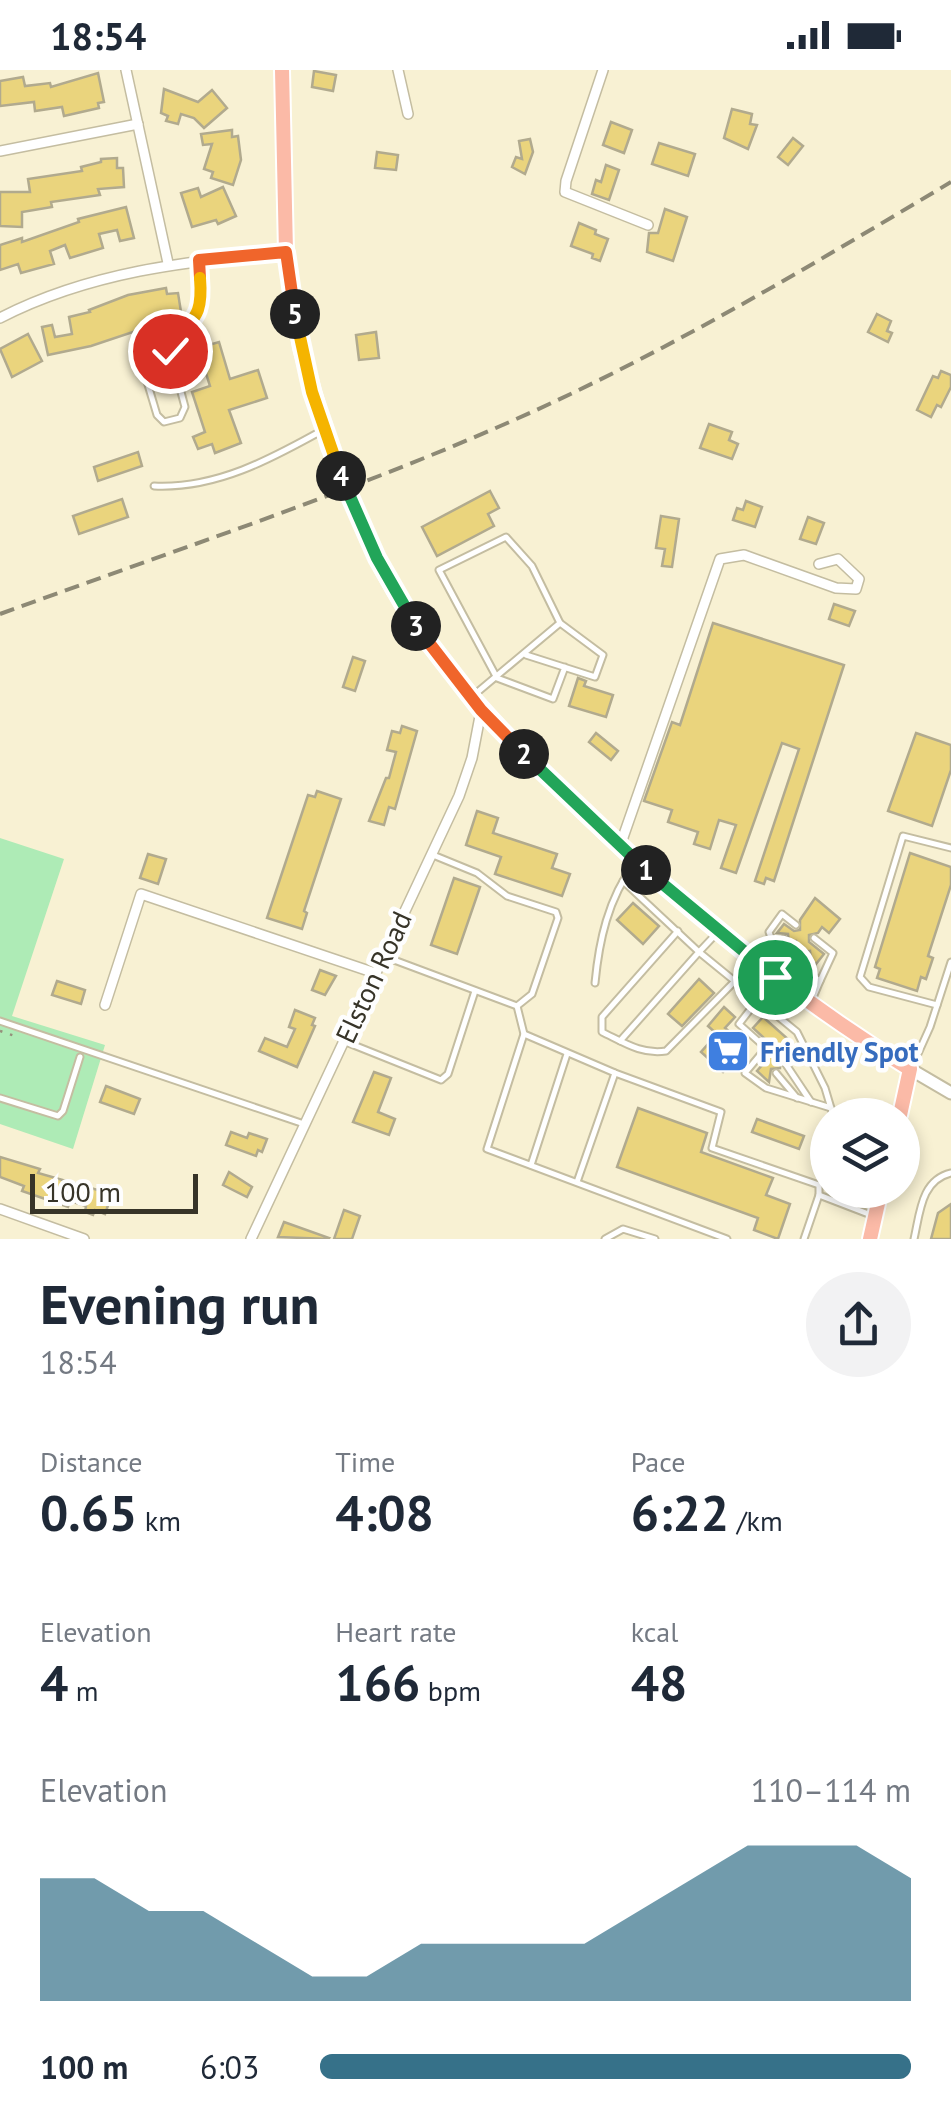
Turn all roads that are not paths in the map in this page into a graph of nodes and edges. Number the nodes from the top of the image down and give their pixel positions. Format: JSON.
{"nodes":[{"id":1,"x":126,"y":70,"type":"edge"},
{"id":2,"x":282,"y":70,"type":"edge"},
{"id":3,"x":398,"y":70,"type":"edge"},
{"id":4,"x":603,"y":70,"type":"edge"},
{"id":5,"x":408,"y":114,"type":"dead end"},
{"id":6,"x":138,"y":124,"type":"junction"},
{"id":7,"x":0,"y":151,"type":"edge"},
{"id":8,"x":648,"y":224,"type":"dead end"},
{"id":9,"x":286,"y":252,"type":"junction"},
{"id":10,"x":199,"y":260,"type":"junction"},
{"id":11,"x":168,"y":264,"type":"junction"},
{"id":12,"x":0,"y":318,"type":"edge"},
{"id":13,"x":170,"y":354,"type":"junction"},
{"id":14,"x":324,"y":430,"type":"junction"},
{"id":15,"x":154,"y":486,"type":"dead end"},
{"id":16,"x":819,"y":564,"type":"dead end"},
{"id":17,"x":560,"y":622,"type":"junction"},
{"id":18,"x":526,"y":654,"type":"junction"},
{"id":19,"x":565,"y":667,"type":"junction"},
{"id":20,"x":496,"y":678,"type":"junction"},
{"id":21,"x":470,"y":698,"type":"junction"},
{"id":22,"x":481,"y":710,"type":"junction"},
{"id":23,"x":620,"y":848,"type":"junction"},
{"id":24,"x":951,"y":848,"type":"edge"},
{"id":25,"x":432,"y":854,"type":"junction"},
{"id":26,"x":636,"y":861,"type":"junction"},
{"id":27,"x":623,"y":881,"type":"junction"},
{"id":28,"x":795,"y":925,"type":"dead end"},
{"id":29,"x":678,"y":932,"type":"junction"},
{"id":30,"x":718,"y":932,"type":"junction"},
{"id":31,"x":784,"y":940,"type":"dead end"},
{"id":32,"x":816,"y":941,"type":"dead end"},
{"id":33,"x":794,"y":947,"type":"dead end"},
{"id":34,"x":776,"y":951,"type":"junction"},
{"id":35,"x":699,"y":952,"type":"junction"},
{"id":36,"x":383,"y":956,"type":"junction"},
{"id":37,"x":806,"y":956,"type":"dead end"},
{"id":38,"x":787,"y":958,"type":"junction"},
{"id":39,"x":951,"y":962,"type":"edge"},
{"id":40,"x":760,"y":966,"type":"junction"},
{"id":41,"x":799,"y":966,"type":"junction"},
{"id":42,"x":374,"y":973,"type":"junction"},
{"id":43,"x":775,"y":977,"type":"junction"},
{"id":44,"x":820,"y":981,"type":"junction"},
{"id":45,"x":734,"y":982,"type":"junction"},
{"id":46,"x":594,"y":983,"type":"dead end"},
{"id":47,"x":475,"y":991,"type":"junction"},
{"id":48,"x":757,"y":1000,"type":"junction"},
{"id":49,"x":811,"y":1002,"type":"junction"},
{"id":50,"x":105,"y":1005,"type":"dead end"},
{"id":51,"x":937,"y":1005,"type":"junction"},
{"id":52,"x":517,"y":1006,"type":"junction"},
{"id":53,"x":776,"y":1016,"type":"junction"},
{"id":54,"x":0,"y":1021,"type":"edge"},
{"id":55,"x":770,"y":1024,"type":"dead end"},
{"id":56,"x":787,"y":1024,"type":"junction"},
{"id":57,"x":780,"y":1032,"type":"dead end"},
{"id":58,"x":524,"y":1034,"type":"junction"},
{"id":59,"x":343,"y":1041,"type":"junction"},
{"id":60,"x":620,"y":1041,"type":"junction"},
{"id":61,"x":568,"y":1053,"type":"junction"},
{"id":62,"x":80,"y":1057,"type":"dead end"},
{"id":63,"x":785,"y":1063,"type":"dead end"},
{"id":64,"x":910,"y":1069,"type":"junction"},
{"id":65,"x":614,"y":1073,"type":"junction"},
{"id":66,"x":776,"y":1074,"type":"dead end"},
{"id":67,"x":951,"y":1093,"type":"edge"},
{"id":68,"x":0,"y":1098,"type":"edge"},
{"id":69,"x":797,"y":1098,"type":"junction"},
{"id":70,"x":828,"y":1098,"type":"edge"},
{"id":71,"x":904,"y":1098,"type":"edge"},
{"id":72,"x":810,"y":1099,"type":"edge"},
{"id":73,"x":810,"y":1101,"type":"edge"},
{"id":74,"x":304,"y":1124,"type":"junction"},
{"id":75,"x":530,"y":1165,"type":"junction"},
{"id":76,"x":951,"y":1173,"type":"edge"},
{"id":77,"x":577,"y":1182,"type":"junction"},
{"id":78,"x":810,"y":1183,"type":"edge"},
{"id":79,"x":815,"y":1208,"type":"edge"},
{"id":80,"x":854,"y":1208,"type":"edge"},
{"id":81,"x":877,"y":1208,"type":"edge"},
{"id":82,"x":0,"y":1210,"type":"edge"},
{"id":83,"x":875,"y":1216,"type":"junction"},
{"id":84,"x":84,"y":1239,"type":"edge"},
{"id":85,"x":250,"y":1239,"type":"edge"},
{"id":86,"x":605,"y":1239,"type":"edge"},
{"id":87,"x":656,"y":1239,"type":"edge"},
{"id":88,"x":727,"y":1239,"type":"edge"},
{"id":89,"x":804,"y":1239,"type":"edge"},
{"id":90,"x":870,"y":1239,"type":"edge"},
{"id":91,"x":914,"y":1239,"type":"edge"}],
"edges":[{"from":1,"to":6,"type":"street"},
{"from":2,"to":9,"type":"main road"},
{"from":3,"to":5,"type":"street"},
{"from":4,"to":8,"type":"street"},
{"from":6,"to":7,"type":"street"},
{"from":6,"to":11,"type":"street"},
{"from":9,"to":10,"type":"street"},
{"from":9,"to":14,"type":"main road"},
{"from":10,"to":11,"type":"street"},
{"from":10,"to":13,"type":"lane"},
{"from":11,"to":12,"type":"street"},
{"from":13,"to":13,"type":"lane"},
{"from":14,"to":15,"type":"lane"},
{"from":14,"to":21,"type":"main road","bridge":true},
{"from":16,"to":23,"type":"street"},
{"from":17,"to":18,"type":"lane"},
{"from":17,"to":19,"type":"lane"},
{"from":17,"to":20,"type":"lane"},
{"from":18,"to":19,"type":"lane"},
{"from":18,"to":20,"type":"lane"},
{"from":19,"to":20,"type":"lane"},
{"from":20,"to":21,"type":"lane"},
{"from":21,"to":22,"type":"main road"},
{"from":22,"to":23,"type":"main road"},
{"from":22,"to":25,"type":"street","name":"Elston Road"},
{"from":23,"to":26,"type":"main road"},
{"from":24,"to":51,"type":"lane"},
{"from":25,"to":36,"type":"street","name":"Elston Road"},
{"from":25,"to":52,"type":"lane"},
{"from":26,"to":27,"type":"lane"},
{"from":26,"to":30,"type":"main road"},
{"from":27,"to":29,"type":"lane"},
{"from":27,"to":46,"type":"lane"},
{"from":28,"to":34,"type":"lane"},
{"from":29,"to":35,"type":"lane"},
{"from":29,"to":60,"type":"lane"},
{"from":30,"to":35,"type":"lane"},
{"from":30,"to":40,"type":"main road"},
{"from":31,"to":34,"type":"lane"},
{"from":32,"to":44,"type":"lane"},
{"from":33,"to":38,"type":"lane"},
{"from":34,"to":38,"type":"lane"},
{"from":34,"to":40,"type":"lane"},
{"from":35,"to":45,"type":"lane"},
{"from":35,"to":60,"type":"lane"},
{"from":36,"to":42,"type":"street","name":"Elston Road"},
{"from":36,"to":47,"type":"lane"},
{"from":37,"to":41,"type":"lane"},
{"from":38,"to":41,"type":"lane"},
{"from":39,"to":51,"type":"lane"},
{"from":40,"to":43,"type":"main road"},
{"from":41,"to":44,"type":"lane"},
{"from":42,"to":50,"type":"street"},
{"from":42,"to":59,"type":"street","name":"Elston Road"},
{"from":43,"to":48,"type":"lane"},
{"from":43,"to":49,"type":"main road"},
{"from":44,"to":49,"type":"lane"},
{"from":45,"to":48,"type":"lane"},
{"from":45,"to":60,"type":"lane"},
{"from":47,"to":52,"type":"lane"},
{"from":47,"to":59,"type":"lane"},
{"from":48,"to":53,"type":"lane"},
{"from":48,"to":69,"type":"lane"},
{"from":49,"to":64,"type":"main road"},
{"from":51,"to":64,"type":"lane"},
{"from":52,"to":58,"type":"lane"},
{"from":53,"to":55,"type":"lane"},
{"from":53,"to":56,"type":"lane"},
{"from":54,"to":74,"type":"lane"},
{"from":56,"to":57,"type":"lane"},
{"from":56,"to":70,"type":"lane"},
{"from":58,"to":61,"type":"lane"},
{"from":58,"to":75,"type":"lane"},
{"from":59,"to":74,"type":"street","name":"Elston Road"},
{"from":61,"to":65,"type":"lane"},
{"from":61,"to":75,"type":"lane"},
{"from":62,"to":68,"type":"lane"},
{"from":63,"to":72,"type":"lane"},
{"from":64,"to":67,"type":"street"},
{"from":64,"to":71,"type":"main road"},
{"from":65,"to":77,"type":"lane"},
{"from":65,"to":78,"type":"lane"},
{"from":66,"to":69,"type":"lane"},
{"from":69,"to":73,"type":"lane"},
{"from":74,"to":85,"type":"street","name":"Elston Road"},
{"from":75,"to":77,"type":"lane"},
{"from":76,"to":91,"type":"lane"},
{"from":77,"to":88,"type":"lane"},
{"from":79,"to":89,"type":"lane"},
{"from":80,"to":83,"type":"lane"},
{"from":81,"to":83,"type":"main road"},
{"from":82,"to":84,"type":"street"},
{"from":83,"to":90,"type":"main road"},
{"from":86,"to":87,"type":"lane"}]}
